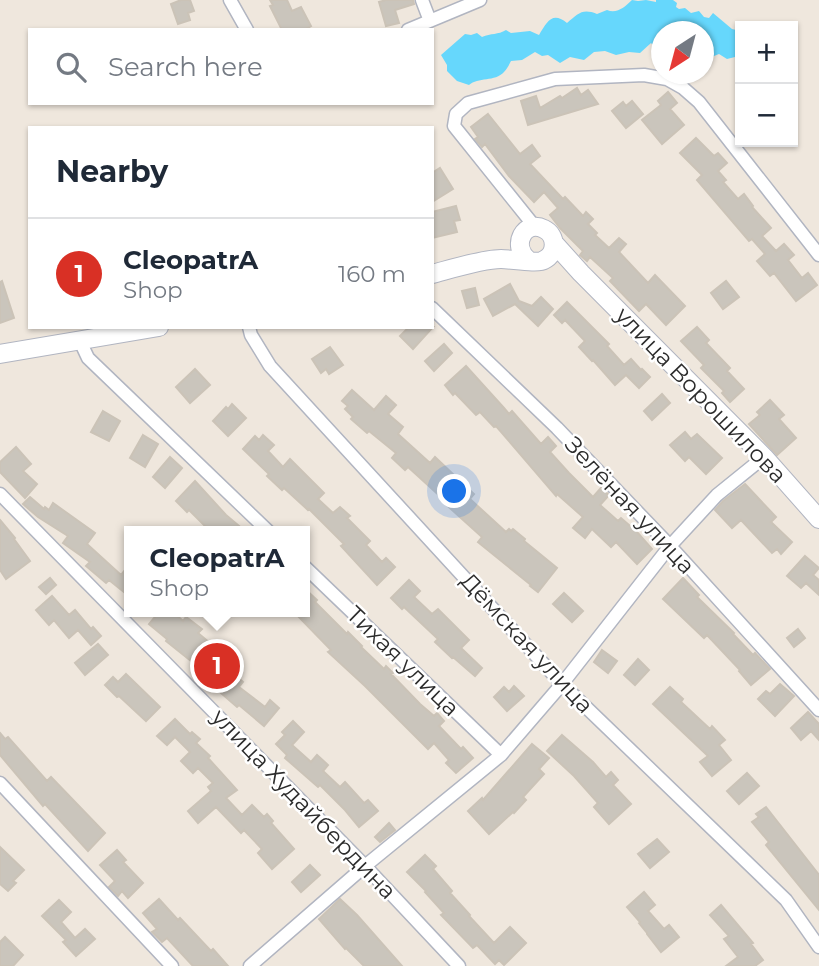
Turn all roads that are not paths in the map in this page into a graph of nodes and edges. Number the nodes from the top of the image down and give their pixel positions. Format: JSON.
{"nodes":[{"id":1,"x":230,"y":0,"type":"edge"},
{"id":2,"x":422,"y":0,"type":"edge"},
{"id":3,"x":480,"y":0,"type":"edge"},
{"id":4,"x":430,"y":21,"type":"junction"},
{"id":5,"x":246,"y":28,"type":"edge"},
{"id":6,"x":413,"y":28,"type":"edge"},
{"id":7,"x":535,"y":227,"type":"junction"},
{"id":8,"x":520,"y":240,"type":"junction"},
{"id":9,"x":554,"y":243,"type":"junction"},
{"id":10,"x":819,"y":256,"type":"edge"},
{"id":11,"x":497,"y":259,"type":"junction"},
{"id":12,"x":536,"y":260,"type":"junction"},
{"id":13,"x":581,"y":273,"type":"junction"},
{"id":14,"x":434,"y":274,"type":"edge"},
{"id":15,"x":434,"y":310,"type":"edge"},
{"id":16,"x":148,"y":329,"type":"edge"},
{"id":17,"x":250,"y":329,"type":"edge"},
{"id":18,"x":80,"y":341,"type":"junction"},
{"id":19,"x":0,"y":354,"type":"edge"},
{"id":20,"x":764,"y":457,"type":"junction"},
{"id":21,"x":0,"y":494,"type":"edge"},
{"id":22,"x":819,"y":519,"type":"edge"},
{"id":23,"x":263,"y":526,"type":"edge"},
{"id":24,"x":670,"y":546,"type":"junction"},
{"id":25,"x":310,"y":572,"type":"edge"},
{"id":26,"x":562,"y":684,"type":"junction"},
{"id":27,"x":819,"y":710,"type":"edge"},
{"id":28,"x":502,"y":755,"type":"junction"},
{"id":29,"x":0,"y":783,"type":"edge"},
{"id":30,"x":365,"y":866,"type":"junction"},
{"id":31,"x":819,"y":947,"type":"edge"},
{"id":32,"x":172,"y":966,"type":"edge"},
{"id":33,"x":250,"y":966,"type":"edge"},
{"id":34,"x":459,"y":966,"type":"edge"}],
"edges":[{"from":1,"to":5,"type":"street"},
{"from":2,"to":4,"type":"street"},
{"from":3,"to":4,"type":"street"},
{"from":4,"to":6,"type":"street"},
{"from":7,"to":8,"type":"street"},
{"from":7,"to":9,"type":"street"},
{"from":7,"to":10,"type":"street"},
{"from":8,"to":11,"type":"street","name":"улица Ворошилова"},
{"from":8,"to":12,"type":"street"},
{"from":9,"to":12,"type":"street"},
{"from":9,"to":13,"type":"street","name":"улица Ворошилова"},
{"from":11,"to":12,"type":"street","name":"улица Ворошилова"},
{"from":11,"to":14,"type":"street","name":"улица Ворошилова"},
{"from":12,"to":13,"type":"street","name":"улица Ворошилова"},
{"from":13,"to":20,"type":"street","name":"улица Ворошилова"},
{"from":15,"to":24,"type":"street","name":"Зелёная улица"},
{"from":16,"to":18,"type":"street"},
{"from":17,"to":26,"type":"street","name":"Дёмская улица"},
{"from":18,"to":19,"type":"street"},
{"from":18,"to":23,"type":"street"},
{"from":20,"to":22,"type":"street","name":"улица Ворошилова"},
{"from":20,"to":24,"type":"street"},
{"from":21,"to":30,"type":"street","name":"улица Худайбердина"},
{"from":24,"to":26,"type":"street"},
{"from":24,"to":27,"type":"street","name":"Зелёная улица"},
{"from":25,"to":28,"type":"street","name":"Тихая улица"},
{"from":26,"to":28,"type":"street"},
{"from":26,"to":31,"type":"street","name":"Дёмская улица"},
{"from":28,"to":30,"type":"street"},
{"from":29,"to":32,"type":"street"},
{"from":30,"to":33,"type":"street"},
{"from":30,"to":34,"type":"street","name":"улица Худайбердина"}]}
